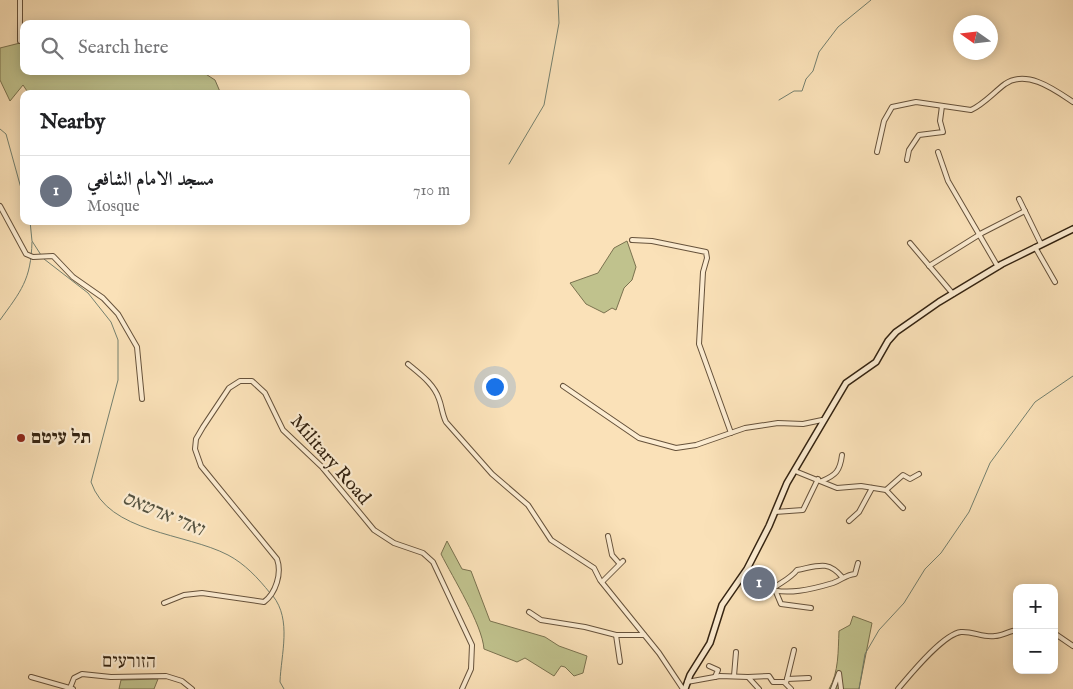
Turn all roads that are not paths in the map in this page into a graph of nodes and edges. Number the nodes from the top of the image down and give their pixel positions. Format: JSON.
{"nodes":[{"id":1,"x":20,"y":0,"type":"edge"},
{"id":2,"x":20,"y":41,"type":"dead end"},
{"id":3,"x":1073,"y":102,"type":"edge"},
{"id":4,"x":942,"y":106,"type":"junction"},
{"id":5,"x":877,"y":152,"type":"dead end"},
{"id":6,"x":938,"y":152,"type":"dead end"},
{"id":7,"x":907,"y":160,"type":"dead end"},
{"id":8,"x":1019,"y":199,"type":"dead end"},
{"id":9,"x":0,"y":206,"type":"edge"},
{"id":10,"x":1025,"y":212,"type":"junction"},
{"id":11,"x":1073,"y":229,"type":"edge"},
{"id":12,"x":980,"y":234,"type":"junction"},
{"id":13,"x":632,"y":240,"type":"dead end"},
{"id":14,"x":910,"y":243,"type":"dead end"},
{"id":15,"x":1041,"y":244,"type":"junction"},
{"id":16,"x":1035,"y":247,"type":"junction"},
{"id":17,"x":930,"y":266,"type":"junction"},
{"id":18,"x":998,"y":266,"type":"junction"},
{"id":19,"x":1055,"y":282,"type":"dead end"},
{"id":20,"x":953,"y":294,"type":"junction"},
{"id":21,"x":408,"y":364,"type":"dead end"},
{"id":22,"x":563,"y":386,"type":"dead end"},
{"id":23,"x":142,"y":398,"type":"dead end"},
{"id":24,"x":822,"y":420,"type":"junction"},
{"id":25,"x":731,"y":433,"type":"junction"},
{"id":26,"x":842,"y":456,"type":"dead end"},
{"id":27,"x":795,"y":471,"type":"junction"},
{"id":28,"x":919,"y":474,"type":"dead end"},
{"id":29,"x":820,"y":480,"type":"junction"},
{"id":30,"x":872,"y":488,"type":"junction"},
{"id":31,"x":886,"y":490,"type":"junction"},
{"id":32,"x":902,"y":508,"type":"dead end"},
{"id":33,"x":775,"y":512,"type":"junction"},
{"id":34,"x":849,"y":521,"type":"dead end"},
{"id":35,"x":608,"y":536,"type":"dead end"},
{"id":36,"x":858,"y":563,"type":"dead end"},
{"id":37,"x":747,"y":569,"type":"junction"},
{"id":38,"x":842,"y":577,"type":"junction"},
{"id":39,"x":602,"y":582,"type":"junction"},
{"id":40,"x":773,"y":591,"type":"junction"},
{"id":41,"x":164,"y":603,"type":"dead end"},
{"id":42,"x":811,"y":608,"type":"dead end"},
{"id":43,"x":529,"y":612,"type":"dead end"},
{"id":44,"x":1013,"y":630,"type":"edge"},
{"id":45,"x":616,"y":635,"type":"junction"},
{"id":46,"x":644,"y":635,"type":"junction"},
{"id":47,"x":1058,"y":635,"type":"edge"},
{"id":48,"x":1073,"y":646,"type":"edge"},
{"id":49,"x":794,"y":650,"type":"dead end"},
{"id":50,"x":736,"y":652,"type":"dead end"},
{"id":51,"x":620,"y":662,"type":"dead end"},
{"id":52,"x":709,"y":666,"type":"dead end"},
{"id":53,"x":734,"y":676,"type":"junction"},
{"id":54,"x":31,"y":677,"type":"dead end"},
{"id":55,"x":715,"y":677,"type":"junction"},
{"id":56,"x":748,"y":677,"type":"junction"},
{"id":57,"x":809,"y":678,"type":"dead end"},
{"id":58,"x":787,"y":681,"type":"junction"},
{"id":59,"x":687,"y":682,"type":"junction"},
{"id":60,"x":72,"y":689,"type":"edge"},
{"id":61,"x":192,"y":689,"type":"edge"},
{"id":62,"x":462,"y":689,"type":"edge"},
{"id":63,"x":684,"y":689,"type":"edge"},
{"id":64,"x":759,"y":689,"type":"edge"},
{"id":65,"x":791,"y":689,"type":"edge"},
{"id":66,"x":833,"y":689,"type":"edge"},
{"id":67,"x":841,"y":689,"type":"edge"},
{"id":68,"x":898,"y":689,"type":"edge"}],
"edges":[{"from":1,"to":2,"type":"street"},
{"from":3,"to":4,"type":"street"},
{"from":4,"to":5,"type":"street"},
{"from":4,"to":7,"type":"street"},
{"from":6,"to":12,"type":"street"},
{"from":8,"to":10,"type":"street"},
{"from":9,"to":23,"type":"street"},
{"from":10,"to":12,"type":"street"},
{"from":10,"to":15,"type":"street"},
{"from":11,"to":15,"type":"street"},
{"from":12,"to":17,"type":"street"},
{"from":12,"to":18,"type":"street"},
{"from":13,"to":25,"type":"street"},
{"from":14,"to":17,"type":"street"},
{"from":15,"to":16,"type":"street"},
{"from":16,"to":18,"type":"street"},
{"from":16,"to":19,"type":"street"},
{"from":17,"to":20,"type":"street"},
{"from":18,"to":20,"type":"street"},
{"from":20,"to":24,"type":"street"},
{"from":21,"to":39,"type":"street"},
{"from":22,"to":25,"type":"street"},
{"from":24,"to":25,"type":"street"},
{"from":24,"to":27,"type":"street"},
{"from":26,"to":29,"type":"street"},
{"from":27,"to":29,"type":"street"},
{"from":27,"to":33,"type":"street"},
{"from":28,"to":31,"type":"street"},
{"from":29,"to":30,"type":"street"},
{"from":29,"to":33,"type":"street"},
{"from":30,"to":31,"type":"street"},
{"from":30,"to":34,"type":"street"},
{"from":31,"to":32,"type":"street"},
{"from":33,"to":37,"type":"street"},
{"from":35,"to":39,"type":"street"},
{"from":36,"to":38,"type":"street"},
{"from":37,"to":40,"type":"street"},
{"from":37,"to":59,"type":"street"},
{"from":38,"to":40,"type":"street"},
{"from":38,"to":40,"type":"street"},
{"from":39,"to":46,"type":"street"},
{"from":40,"to":42,"type":"street"},
{"from":41,"to":62,"type":"street","name":"Military Road"},
{"from":43,"to":45,"type":"street"},
{"from":44,"to":68,"type":"street"},
{"from":45,"to":46,"type":"street"},
{"from":45,"to":51,"type":"street"},
{"from":46,"to":63,"type":"street"},
{"from":47,"to":48,"type":"street"},
{"from":49,"to":58,"type":"street"},
{"from":50,"to":53,"type":"street"},
{"from":52,"to":55,"type":"street"},
{"from":53,"to":55,"type":"street"},
{"from":53,"to":56,"type":"street"},
{"from":54,"to":60,"type":"street"},
{"from":55,"to":59,"type":"street"},
{"from":56,"to":58,"type":"street"},
{"from":56,"to":64,"type":"street"},
{"from":57,"to":58,"type":"street"},
{"from":58,"to":65,"type":"street"},
{"from":59,"to":63,"type":"street"},
{"from":60,"to":61,"type":"street","name":"הזורעים"},
{"from":66,"to":67,"type":"street"}]}
